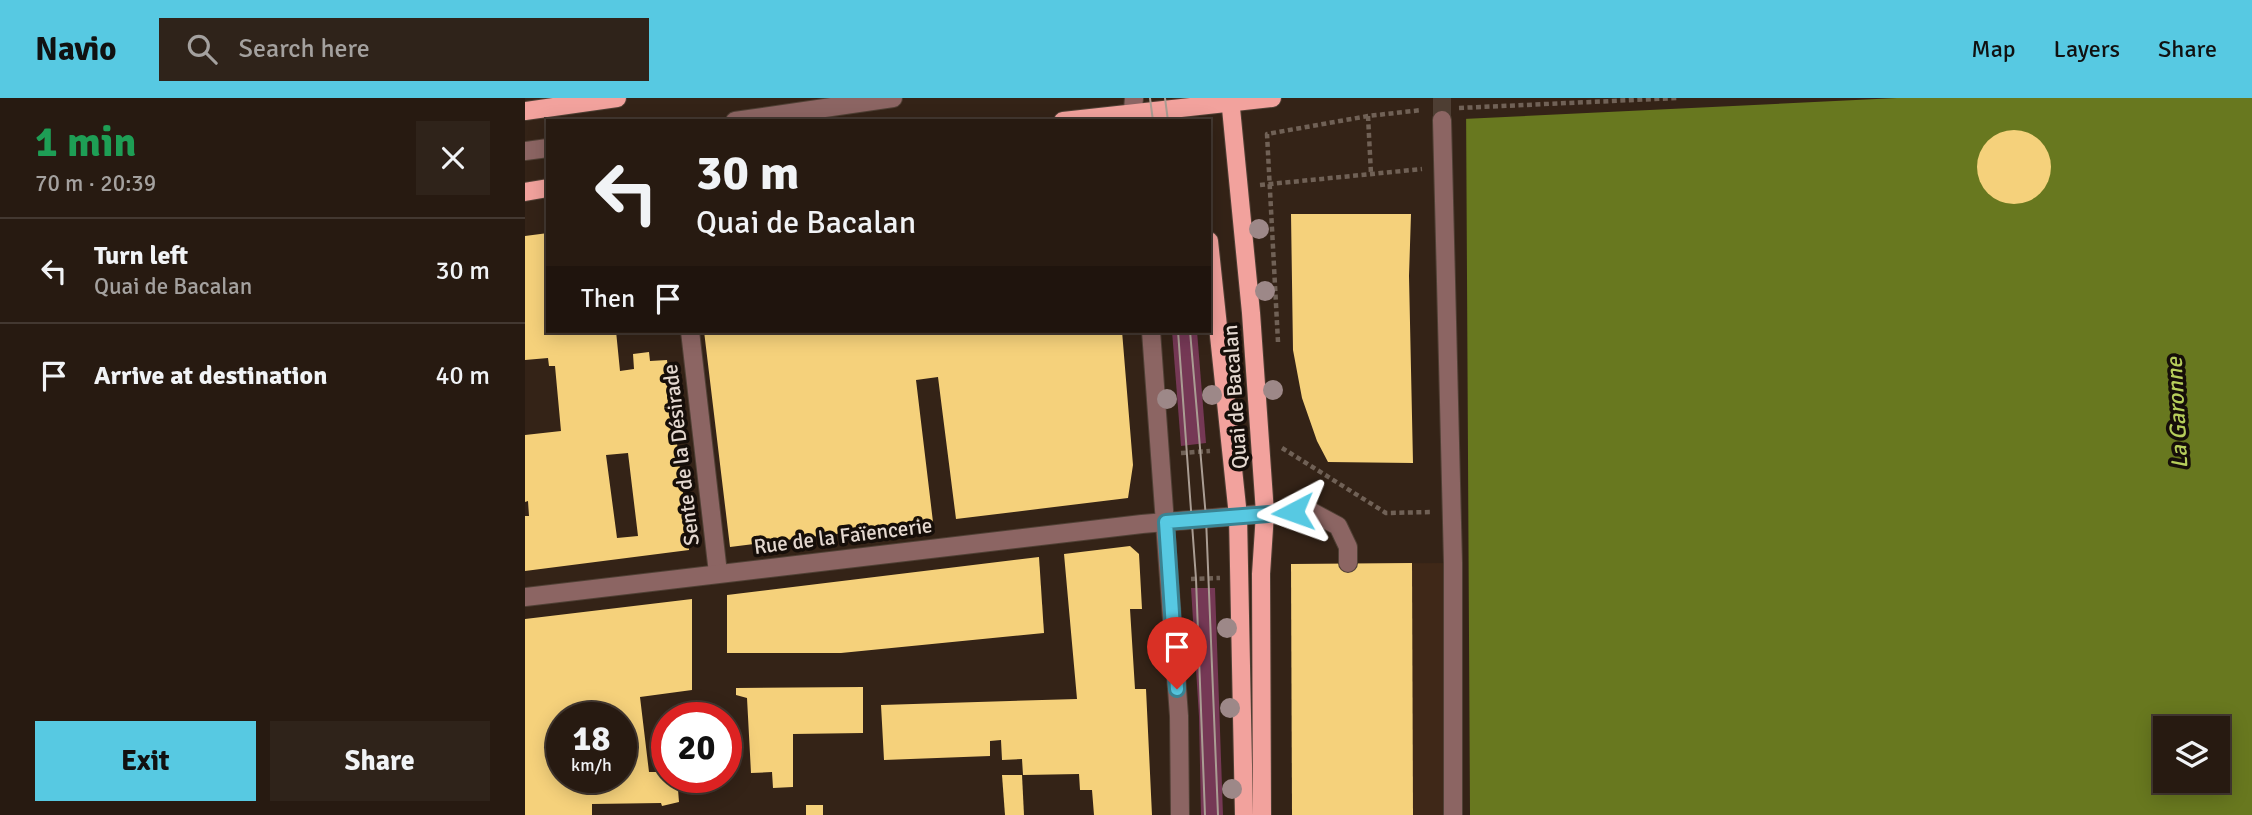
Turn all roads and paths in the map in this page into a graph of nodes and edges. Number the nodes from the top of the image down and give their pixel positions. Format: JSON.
{"nodes":[{"id":1,"x":617,"y":98,"type":"edge"},
{"id":2,"x":893,"y":98,"type":"edge"},
{"id":3,"x":1272,"y":98,"type":"edge"},
{"id":4,"x":1677,"y":98,"type":"edge"},
{"id":5,"x":1230,"y":100,"type":"edge"},
{"id":6,"x":1193,"y":108,"type":"edge"},
{"id":7,"x":525,"y":111,"type":"edge"},
{"id":8,"x":1132,"y":111,"type":"edge"},
{"id":9,"x":1388,"y":113,"type":"dead end"},
{"id":10,"x":1448,"y":114,"type":"joint"},
{"id":11,"x":1368,"y":116,"type":"junction"},
{"id":12,"x":748,"y":119,"type":"edge"},
{"id":13,"x":1077,"y":119,"type":"edge"},
{"id":14,"x":546,"y":148,"type":"edge"},
{"id":15,"x":525,"y":151,"type":"edge"},
{"id":16,"x":1443,"y":167,"type":"junction"},
{"id":17,"x":1371,"y":174,"type":"junction"},
{"id":18,"x":1271,"y":184,"type":"junction"},
{"id":19,"x":546,"y":188,"type":"edge"},
{"id":20,"x":525,"y":192,"type":"edge"},
{"id":21,"x":1211,"y":260,"type":"edge"},
{"id":22,"x":690,"y":333,"type":"edge"},
{"id":23,"x":1151,"y":333,"type":"edge"},
{"id":24,"x":1278,"y":352,"type":"dead end"},
{"id":25,"x":1281,"y":434,"type":"dead end"},
{"id":26,"x":1265,"y":513,"type":"junction"},
{"id":27,"x":1451,"y":513,"type":"junction"},
{"id":28,"x":1238,"y":516,"type":"junction"},
{"id":29,"x":1166,"y":522,"type":"junction"},
{"id":30,"x":1347,"y":563,"type":"dead end"},
{"id":31,"x":718,"y":573,"type":"junction"},
{"id":32,"x":525,"y":597,"type":"edge"},
{"id":33,"x":1180,"y":815,"type":"edge"},
{"id":34,"x":1244,"y":815,"type":"edge"},
{"id":35,"x":1262,"y":815,"type":"edge"},
{"id":36,"x":1453,"y":815,"type":"edge"}],
"edges":[{"from":1,"to":7,"type":"main road"},
{"from":2,"to":12,"type":"street"},
{"from":3,"to":5,"type":"main road"},
{"from":4,"to":10,"type":"path"},
{"from":5,"to":6,"type":"main road"},
{"from":5,"to":26,"type":"main road","name":"Quai de Bacalan"},
{"from":6,"to":8,"type":"main road"},
{"from":8,"to":13,"type":"main road"},
{"from":9,"to":11,"type":"path"},
{"from":10,"to":16,"type":"street"},
{"from":11,"to":17,"type":"path"},
{"from":11,"to":18,"type":"path"},
{"from":14,"to":15,"type":"street"},
{"from":16,"to":17,"type":"path"},
{"from":16,"to":27,"type":"street"},
{"from":17,"to":18,"type":"path"},
{"from":18,"to":24,"type":"path"},
{"from":19,"to":20,"type":"main road"},
{"from":21,"to":28,"type":"main road","name":"Quai de Bacalan"},
{"from":22,"to":31,"type":"street","name":"Sente de la Désirade"},
{"from":23,"to":29,"type":"street"},
{"from":25,"to":27,"type":"path"},
{"from":26,"to":28,"type":"street","name":"Rue de la Faïencerie"},
{"from":26,"to":30,"type":"street","name":"Rue de la Faïencerie"},
{"from":26,"to":35,"type":"main road","name":"Quai de Bacalan"},
{"from":27,"to":36,"type":"street"},
{"from":28,"to":29,"type":"street","name":"Rue de la Faïencerie"},
{"from":28,"to":34,"type":"main road","name":"Quai de Bacalan"},
{"from":29,"to":31,"type":"street","name":"Rue de la Faïencerie"},
{"from":29,"to":33,"type":"street"},
{"from":31,"to":32,"type":"street","name":"Rue de la Faïencerie"}]}
